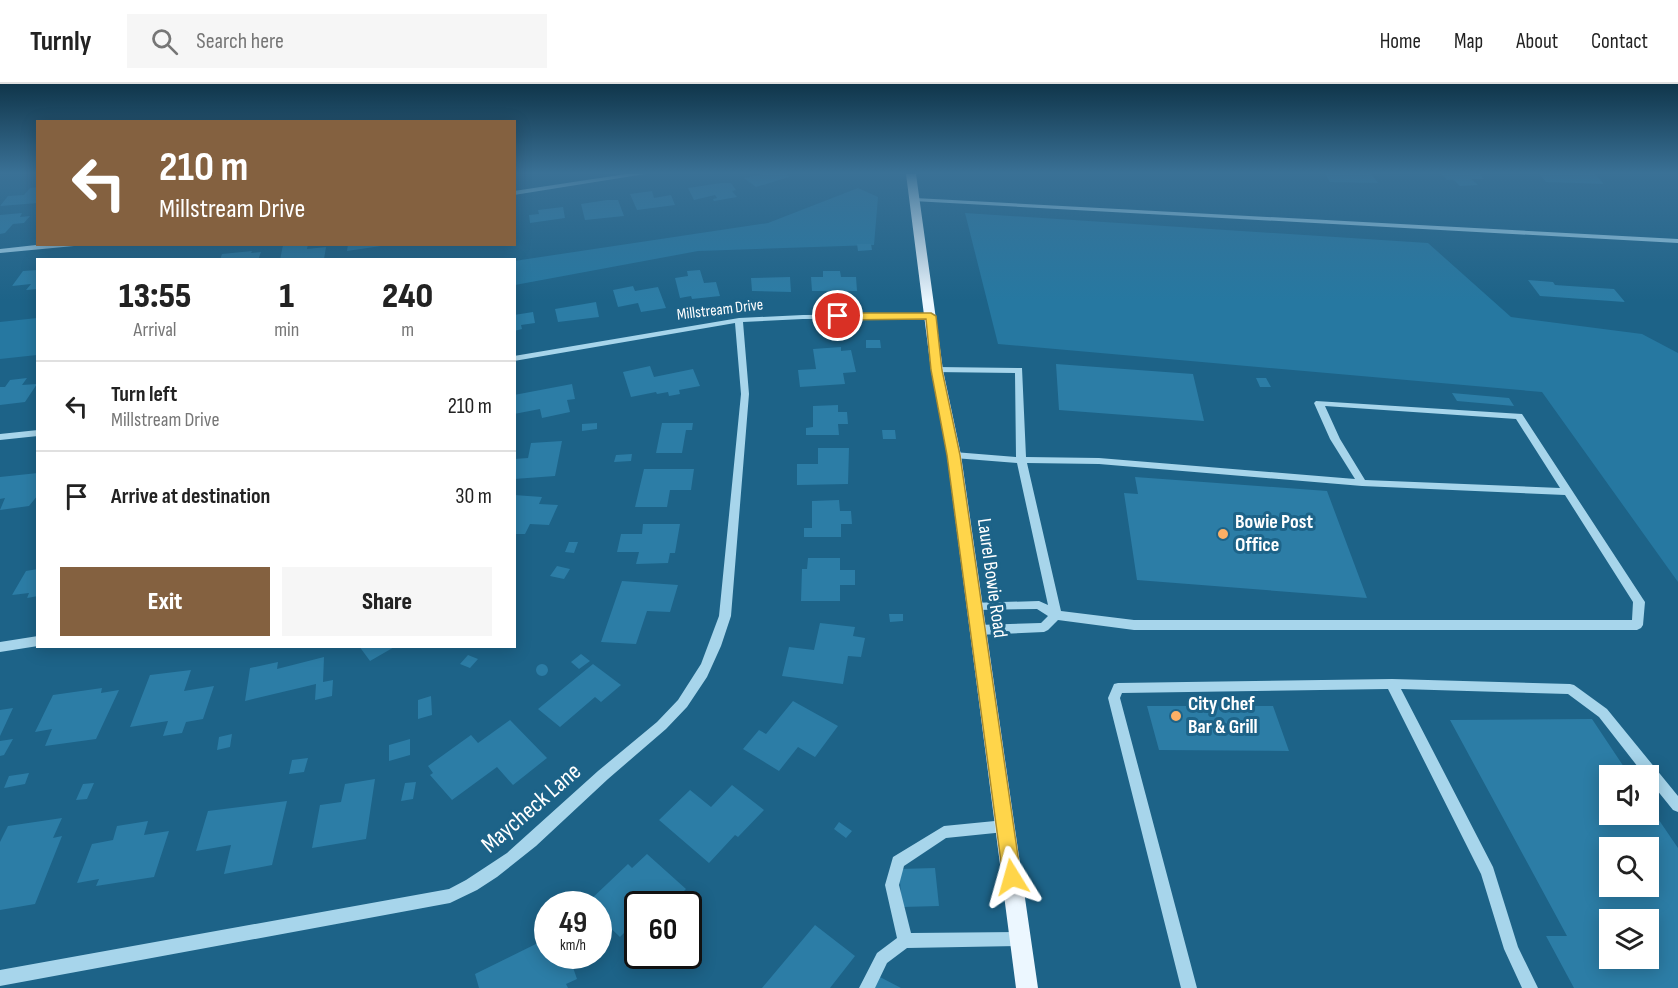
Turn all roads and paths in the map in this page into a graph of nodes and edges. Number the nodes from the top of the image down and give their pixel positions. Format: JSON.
{"nodes":[{"id":1,"x":917,"y":216,"type":"edge"},
{"id":2,"x":1216,"y":216,"type":"edge"},
{"id":3,"x":1678,"y":241,"type":"edge"},
{"id":4,"x":53,"y":246,"type":"edge"},
{"id":5,"x":0,"y":251,"type":"edge"},
{"id":6,"x":931,"y":316,"type":"junction"},
{"id":7,"x":740,"y":320,"type":"junction"},
{"id":8,"x":516,"y":359,"type":"edge"},
{"id":9,"x":937,"y":370,"type":"junction"},
{"id":10,"x":36,"y":433,"type":"edge"},
{"id":11,"x":0,"y":436,"type":"edge"},
{"id":12,"x":954,"y":455,"type":"junction"},
{"id":13,"x":1021,"y":460,"type":"junction"},
{"id":14,"x":1362,"y":483,"type":"junction"},
{"id":15,"x":1569,"y":492,"type":"junction"},
{"id":16,"x":974,"y":606,"type":"junction"},
{"id":17,"x":1056,"y":615,"type":"junction"},
{"id":18,"x":977,"y":630,"type":"junction"},
{"id":19,"x":36,"y":641,"type":"edge"},
{"id":20,"x":0,"y":647,"type":"edge"},
{"id":21,"x":1392,"y":684,"type":"junction"},
{"id":22,"x":1678,"y":806,"type":"edge"},
{"id":23,"x":1005,"y":826,"type":"junction"},
{"id":24,"x":1020,"y":939,"type":"junction"},
{"id":25,"x":906,"y":941,"type":"junction"},
{"id":26,"x":0,"y":978,"type":"edge"},
{"id":27,"x":867,"y":988,"type":"edge"},
{"id":28,"x":1028,"y":988,"type":"edge"},
{"id":29,"x":1189,"y":988,"type":"edge"},
{"id":30,"x":1530,"y":988,"type":"edge"}],
"edges":[{"from":1,"to":6,"type":"main road","name":"Laurel Bowie Road"},
{"from":2,"to":3,"type":"street"},
{"from":4,"to":5,"type":"street"},
{"from":6,"to":7,"type":"street","name":"Millstream Drive"},
{"from":6,"to":9,"type":"main road","name":"Laurel Bowie Road"},
{"from":7,"to":8,"type":"street","name":"Millstream Drive"},
{"from":7,"to":26,"type":"street","name":"Maycheck Lane"},
{"from":9,"to":12,"type":"main road","name":"Laurel Bowie Road"},
{"from":9,"to":13,"type":"street"},
{"from":10,"to":11,"type":"street"},
{"from":12,"to":13,"type":"street"},
{"from":12,"to":16,"type":"main road","name":"Laurel Bowie Road"},
{"from":13,"to":14,"type":"street"},
{"from":13,"to":17,"type":"street"},
{"from":14,"to":15,"type":"street"},
{"from":14,"to":15,"type":"street"},
{"from":15,"to":17,"type":"street"},
{"from":16,"to":17,"type":"street"},
{"from":16,"to":18,"type":"main road","name":"Laurel Bowie Road"},
{"from":17,"to":18,"type":"street"},
{"from":18,"to":23,"type":"main road","name":"Laurel Bowie Road"},
{"from":19,"to":20,"type":"street"},
{"from":21,"to":22,"type":"street"},
{"from":21,"to":29,"type":"street"},
{"from":21,"to":30,"type":"street"},
{"from":23,"to":24,"type":"main road","name":"Laurel Bowie Road"},
{"from":23,"to":25,"type":"street"},
{"from":24,"to":25,"type":"street"},
{"from":24,"to":28,"type":"main road","name":"Laurel Bowie Road"},
{"from":25,"to":27,"type":"street"}]}
